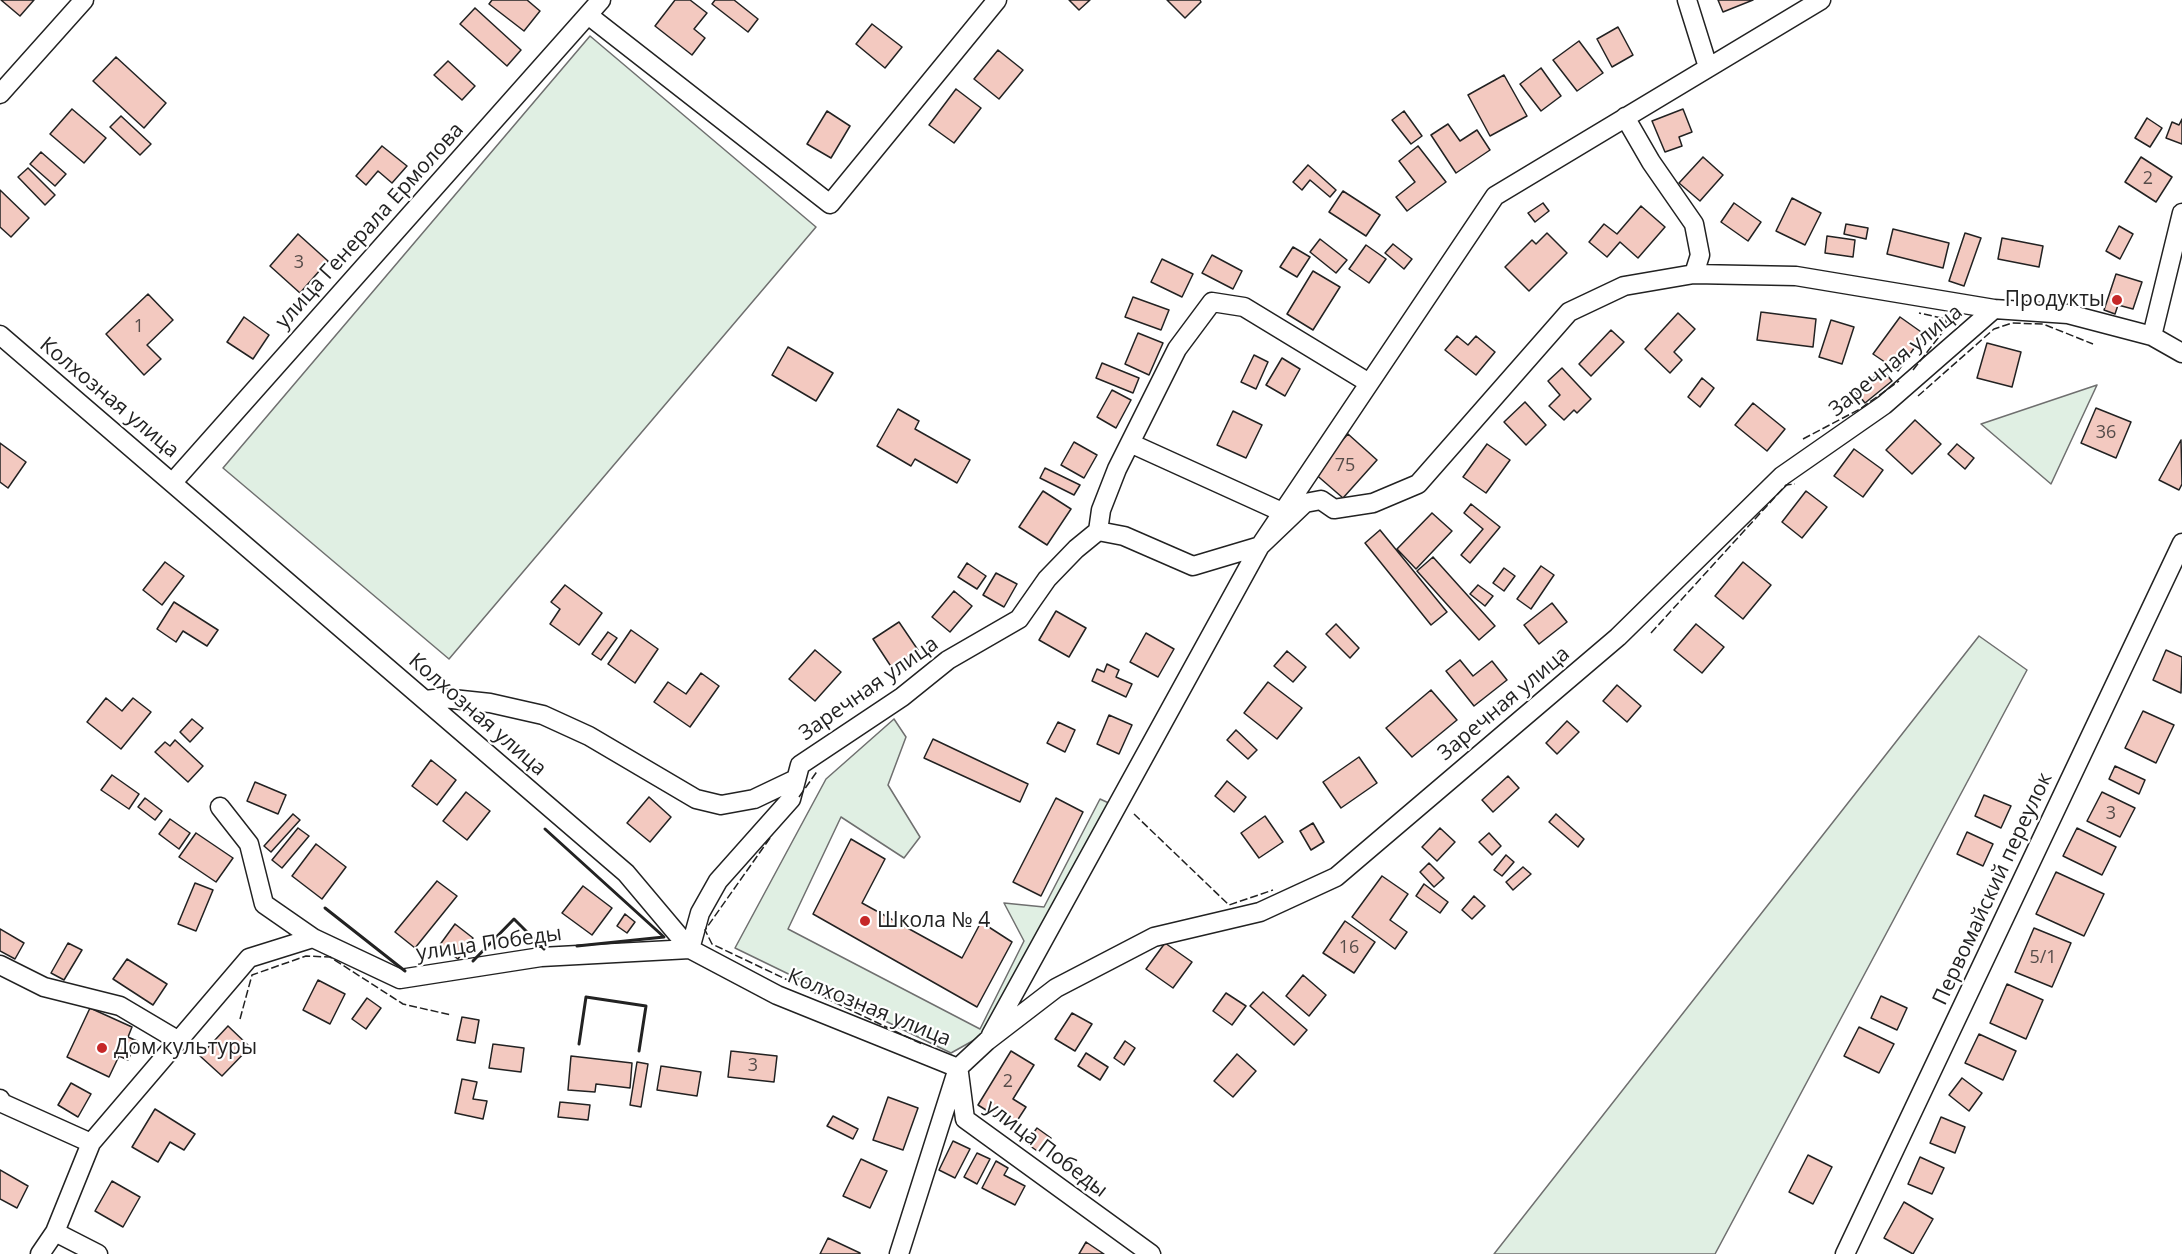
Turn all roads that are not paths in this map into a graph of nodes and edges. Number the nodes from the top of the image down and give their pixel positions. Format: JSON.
{"nodes":[{"id":1,"x":84,"y":0,"type":"edge"},
{"id":2,"x":601,"y":0,"type":"edge"},
{"id":3,"x":997,"y":0,"type":"edge"},
{"id":4,"x":1687,"y":0,"type":"edge"},
{"id":5,"x":1821,"y":0,"type":"edge"},
{"id":6,"x":588,"y":15,"type":"junction"},
{"id":7,"x":1708,"y":67,"type":"junction"},
{"id":8,"x":0,"y":94,"type":"edge"},
{"id":9,"x":1625,"y":117,"type":"junction"},
{"id":10,"x":2182,"y":213,"type":"edge"},
{"id":11,"x":1694,"y":274,"type":"junction"},
{"id":12,"x":1994,"y":309,"type":"junction"},
{"id":13,"x":0,"y":335,"type":"edge"},
{"id":14,"x":2152,"y":336,"type":"junction"},
{"id":15,"x":2182,"y":353,"type":"edge"},
{"id":16,"x":1369,"y":383,"type":"junction"},
{"id":17,"x":1130,"y":442,"type":"junction"},
{"id":18,"x":173,"y":482,"type":"junction"},
{"id":19,"x":1282,"y":512,"type":"junction"},
{"id":20,"x":1098,"y":531,"type":"junction"},
{"id":21,"x":2182,"y":543,"type":"edge"},
{"id":22,"x":1260,"y":546,"type":"junction"},
{"id":23,"x":425,"y":700,"type":"junction"},
{"id":24,"x":796,"y":779,"type":"junction"},
{"id":25,"x":220,"y":807,"type":"dead end"},
{"id":26,"x":313,"y":938,"type":"junction"},
{"id":27,"x":690,"y":949,"type":"junction"},
{"id":28,"x":0,"y":964,"type":"edge"},
{"id":29,"x":179,"y":1041,"type":"junction"},
{"id":30,"x":987,"y":1041,"type":"junction"},
{"id":31,"x":958,"y":1068,"type":"junction"},
{"id":32,"x":0,"y":1099,"type":"edge"},
{"id":33,"x":91,"y":1143,"type":"junction"},
{"id":34,"x":55,"y":1232,"type":"junction"},
{"id":35,"x":40,"y":1254,"type":"edge"},
{"id":36,"x":98,"y":1254,"type":"edge"},
{"id":37,"x":899,"y":1254,"type":"edge"},
{"id":38,"x":1152,"y":1254,"type":"edge"},
{"id":39,"x":1845,"y":1254,"type":"edge"}],
"edges":[{"from":1,"to":8,"type":"street"},
{"from":2,"to":6,"type":"street","name":"улица Генерала Ермолова"},
{"from":3,"to":6,"type":"street"},
{"from":4,"to":7,"type":"street"},
{"from":5,"to":7,"type":"street","name":"Заречная улица"},
{"from":6,"to":18,"type":"street","name":"улица Генерала Ермолова"},
{"from":7,"to":9,"type":"street","name":"Заречная улица"},
{"from":9,"to":11,"type":"street"},
{"from":9,"to":16,"type":"street","name":"Заречная улица"},
{"from":10,"to":14,"type":"street"},
{"from":11,"to":12,"type":"street","name":"Заречная улица"},
{"from":11,"to":22,"type":"street","name":"Заречная улица"},
{"from":12,"to":14,"type":"street","name":"Заречная улица"},
{"from":12,"to":30,"type":"street","name":"Заречная улица"},
{"from":13,"to":18,"type":"street","name":"Колхозная улица"},
{"from":14,"to":15,"type":"street","name":"Заречная улица"},
{"from":16,"to":17,"type":"street"},
{"from":16,"to":19,"type":"street","name":"Заречная улица"},
{"from":17,"to":19,"type":"street"},
{"from":17,"to":20,"type":"street"},
{"from":18,"to":23,"type":"street","name":"Колхозная улица"},
{"from":19,"to":22,"type":"street","name":"Заречная улица"},
{"from":20,"to":22,"type":"street","name":"Заречная улица"},
{"from":20,"to":24,"type":"street","name":"Заречная улица"},
{"from":21,"to":39,"type":"street","name":"Первомайский переулок"},
{"from":22,"to":30,"type":"street","name":"Заречная улица"},
{"from":23,"to":24,"type":"street"},
{"from":23,"to":27,"type":"street","name":"Колхозная улица"},
{"from":24,"to":27,"type":"street","name":"Заречная улица"},
{"from":25,"to":26,"type":"street","name":"улица Победы"},
{"from":26,"to":27,"type":"street","name":"улица Победы"},
{"from":26,"to":29,"type":"street"},
{"from":27,"to":31,"type":"street","name":"Колхозная улица"},
{"from":28,"to":29,"type":"street"},
{"from":29,"to":33,"type":"street"},
{"from":30,"to":31,"type":"street","name":"Заречная улица"},
{"from":31,"to":37,"type":"street"},
{"from":31,"to":38,"type":"street","name":"улица Победы"},
{"from":32,"to":33,"type":"street"},
{"from":33,"to":34,"type":"street"},
{"from":34,"to":35,"type":"street"},
{"from":34,"to":36,"type":"street"}]}
